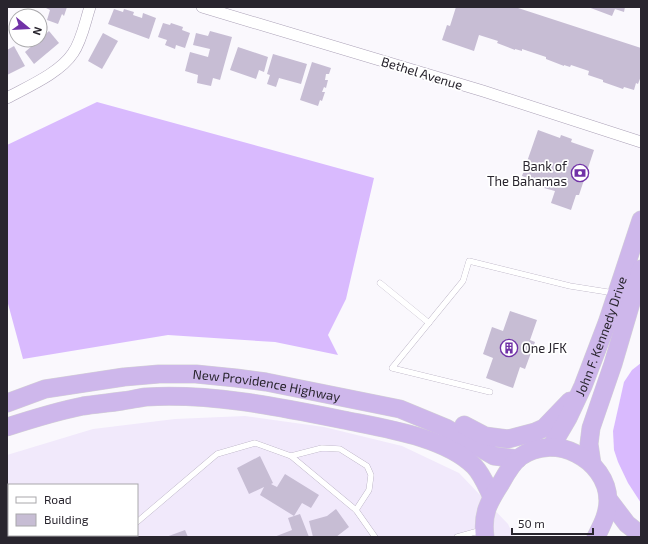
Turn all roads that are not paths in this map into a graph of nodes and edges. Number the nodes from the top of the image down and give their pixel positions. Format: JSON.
{"nodes":[{"id":1,"x":90,"y":7,"type":"edge"},
{"id":2,"x":202,"y":7,"type":"edge"},
{"id":3,"x":7,"y":98,"type":"edge"},
{"id":4,"x":641,"y":142,"type":"edge"},
{"id":5,"x":641,"y":220,"type":"edge"},
{"id":6,"x":641,"y":269,"type":"edge"},
{"id":7,"x":380,"y":283,"type":"dead end"},
{"id":8,"x":617,"y":293,"type":"junction"},
{"id":9,"x":428,"y":323,"type":"junction"},
{"id":10,"x":582,"y":386,"type":"junction"},
{"id":11,"x":490,"y":392,"type":"dead end"},
{"id":12,"x":7,"y":403,"type":"edge"},
{"id":13,"x":400,"y":409,"type":"junction"},
{"id":14,"x":7,"y":427,"type":"edge"},
{"id":15,"x":551,"y":447,"type":"junction"},
{"id":16,"x":291,"y":456,"type":"junction"},
{"id":17,"x":518,"y":459,"type":"junction"},
{"id":18,"x":592,"y":464,"type":"junction"},
{"id":19,"x":492,"y":497,"type":"junction"},
{"id":20,"x":608,"y":499,"type":"junction"},
{"id":21,"x":356,"y":510,"type":"junction"},
{"id":22,"x":138,"y":521,"type":"edge"},
{"id":23,"x":484,"y":533,"type":"edge"},
{"id":24,"x":641,"y":535,"type":"edge"},
{"id":25,"x":375,"y":537,"type":"edge"},
{"id":26,"x":457,"y":537,"type":"edge"},
{"id":27,"x":596,"y":537,"type":"edge"}],
"edges":[{"from":1,"to":3,"type":"street"},
{"from":2,"to":4,"type":"street","name":"Bethel Avenue"},
{"from":5,"to":8,"type":"highway","name":"John F. Kennedy Drive"},
{"from":6,"to":18,"type":"highway","name":"John F. Kennedy Drive"},
{"from":7,"to":9,"type":"lane"},
{"from":8,"to":9,"type":"lane"},
{"from":8,"to":10,"type":"highway","name":"John F. Kennedy Drive"},
{"from":9,"to":11,"type":"lane"},
{"from":10,"to":13,"type":"highway"},
{"from":10,"to":15,"type":"highway","name":"John F. Kennedy Drive"},
{"from":12,"to":13,"type":"highway","name":"New Providence Highway"},
{"from":13,"to":17,"type":"highway","name":"New Providence Highway"},
{"from":14,"to":19,"type":"highway","name":"New Providence Highway"},
{"from":15,"to":17,"type":"highway"},
{"from":15,"to":18,"type":"highway"},
{"from":16,"to":21,"type":"lane"},
{"from":16,"to":21,"type":"lane"},
{"from":16,"to":22,"type":"lane"},
{"from":17,"to":19,"type":"highway"},
{"from":18,"to":20,"type":"highway"},
{"from":19,"to":23,"type":"highway"},
{"from":20,"to":24,"type":"highway"},
{"from":20,"to":27,"type":"highway"},
{"from":21,"to":25,"type":"lane"},
{"from":23,"to":26,"type":"lane"}]}
